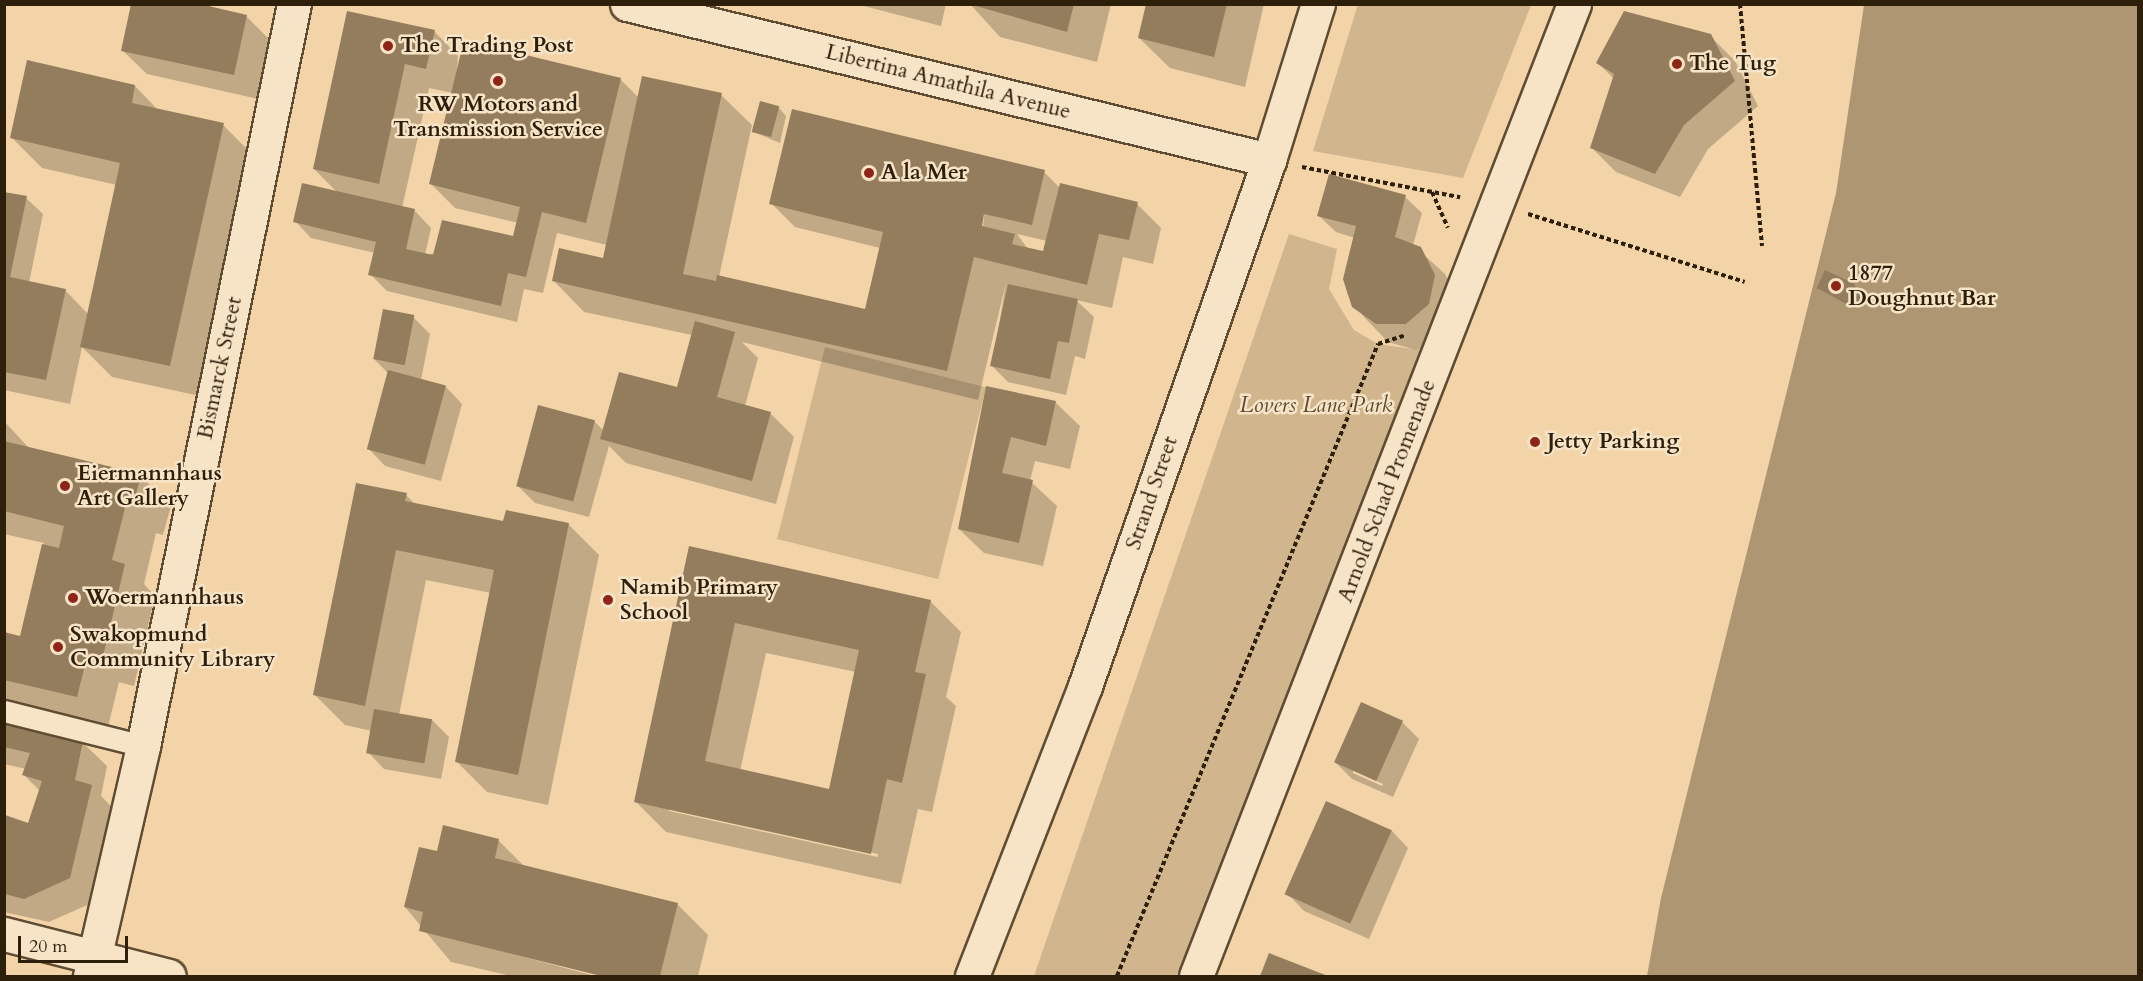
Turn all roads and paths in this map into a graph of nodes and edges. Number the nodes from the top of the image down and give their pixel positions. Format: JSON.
{"nodes":[{"id":1,"x":294,"y":4,"type":"edge"},
{"id":2,"x":627,"y":4,"type":"edge"},
{"id":3,"x":1318,"y":4,"type":"edge"},
{"id":4,"x":1574,"y":4,"type":"edge"},
{"id":5,"x":1740,"y":4,"type":"edge"},
{"id":6,"x":1269,"y":160,"type":"junction"},
{"id":7,"x":1432,"y":192,"type":"dead end"},
{"id":8,"x":1450,"y":237,"type":"dead end"},
{"id":9,"x":1762,"y":246,"type":"dead end"},
{"id":10,"x":1412,"y":331,"type":"dead end"},
{"id":11,"x":4,"y":711,"type":"edge"},
{"id":12,"x":143,"y":746,"type":"junction"},
{"id":13,"x":4,"y":934,"type":"edge"},
{"id":14,"x":93,"y":967,"type":"edge"},
{"id":15,"x":169,"y":976,"type":"edge"},
{"id":16,"x":972,"y":976,"type":"edge"},
{"id":17,"x":1117,"y":976,"type":"edge"},
{"id":18,"x":1196,"y":976,"type":"edge"}],
"edges":[{"from":1,"to":12,"type":"street","name":"Bismarck Street"},
{"from":2,"to":6,"type":"street","name":"Libertina Amathila Avenue"},
{"from":3,"to":6,"type":"street","name":"Strand Street"},
{"from":4,"to":18,"type":"street","name":"Arnold Schad Promenade"},
{"from":5,"to":9,"type":"path"},
{"from":6,"to":16,"type":"street","name":"Strand Street"},
{"from":7,"to":8,"type":"path"},
{"from":10,"to":17,"type":"path"},
{"from":11,"to":12,"type":"lane"},
{"from":12,"to":14,"type":"street","name":"Bismarck Street"},
{"from":13,"to":14,"type":"street"},
{"from":14,"to":15,"type":"street"}]}
